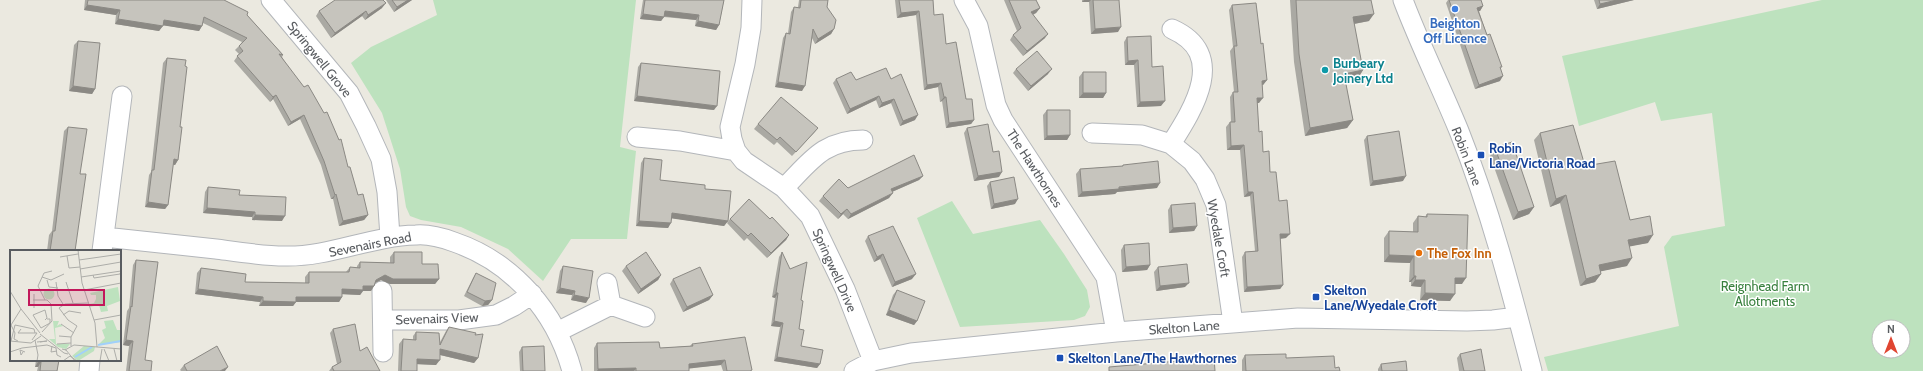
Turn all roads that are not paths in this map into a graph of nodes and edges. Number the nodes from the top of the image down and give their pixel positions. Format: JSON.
{"nodes":[{"id":1,"x":271,"y":0,"type":"edge"},
{"id":2,"x":752,"y":0,"type":"edge"},
{"id":3,"x":964,"y":0,"type":"edge"},
{"id":4,"x":1403,"y":0,"type":"edge"},
{"id":5,"x":1172,"y":29,"type":"dead end"},
{"id":6,"x":122,"y":96,"type":"dead end"},
{"id":7,"x":1092,"y":133,"type":"dead end"},
{"id":8,"x":637,"y":137,"type":"dead end"},
{"id":9,"x":863,"y":140,"type":"dead end"},
{"id":10,"x":1171,"y":144,"type":"junction"},
{"id":11,"x":736,"y":151,"type":"junction"},
{"id":12,"x":784,"y":188,"type":"junction"},
{"id":13,"x":390,"y":237,"type":"junction"},
{"id":14,"x":103,"y":244,"type":"edge"},
{"id":15,"x":607,"y":283,"type":"dead end"},
{"id":16,"x":382,"y":291,"type":"dead end"},
{"id":17,"x":532,"y":294,"type":"junction"},
{"id":18,"x":610,"y":305,"type":"junction"},
{"id":19,"x":645,"y":317,"type":"dead end"},
{"id":20,"x":1517,"y":317,"type":"junction"},
{"id":21,"x":383,"y":320,"type":"junction"},
{"id":22,"x":1233,"y":323,"type":"junction"},
{"id":23,"x":558,"y":332,"type":"junction"},
{"id":24,"x":1116,"y":332,"type":"junction"},
{"id":25,"x":383,"y":352,"type":"dead end"},
{"id":26,"x":873,"y":361,"type":"junction"},
{"id":27,"x":572,"y":371,"type":"edge"},
{"id":28,"x":854,"y":371,"type":"edge"},
{"id":29,"x":1532,"y":371,"type":"edge"}],
"edges":[{"from":1,"to":13,"type":"street","name":"Springwell Grove"},
{"from":2,"to":11,"type":"street"},
{"from":3,"to":24,"type":"street","name":"The Hawthornes"},
{"from":4,"to":20,"type":"street","name":"Robin Lane"},
{"from":5,"to":10,"type":"street"},
{"from":6,"to":14,"type":"street","name":"Sevenairs Road"},
{"from":7,"to":10,"type":"street","name":"Wyedale Croft"},
{"from":8,"to":11,"type":"street"},
{"from":9,"to":12,"type":"street"},
{"from":10,"to":22,"type":"street","name":"Wyedale Croft"},
{"from":11,"to":12,"type":"street","name":"Springwell Drive"},
{"from":12,"to":26,"type":"street","name":"Springwell Drive"},
{"from":13,"to":14,"type":"street","name":"Sevenairs Road"},
{"from":13,"to":17,"type":"street","name":"Sevenairs Road"},
{"from":15,"to":18,"type":"street"},
{"from":16,"to":21,"type":"street","name":"Sevenairs View"},
{"from":17,"to":21,"type":"street","name":"Sevenairs View"},
{"from":17,"to":23,"type":"street","name":"Sevenairs Road"},
{"from":18,"to":19,"type":"street"},
{"from":18,"to":23,"type":"street"},
{"from":20,"to":22,"type":"street","name":"Skelton Lane"},
{"from":20,"to":29,"type":"street","name":"Robin Lane"},
{"from":21,"to":25,"type":"street","name":"Sevenairs View"},
{"from":22,"to":24,"type":"street","name":"Skelton Lane"},
{"from":23,"to":27,"type":"street","name":"Sevenairs Road"},
{"from":24,"to":26,"type":"street","name":"Skelton Lane"},
{"from":26,"to":28,"type":"street","name":"Skelton Lane"}]}
